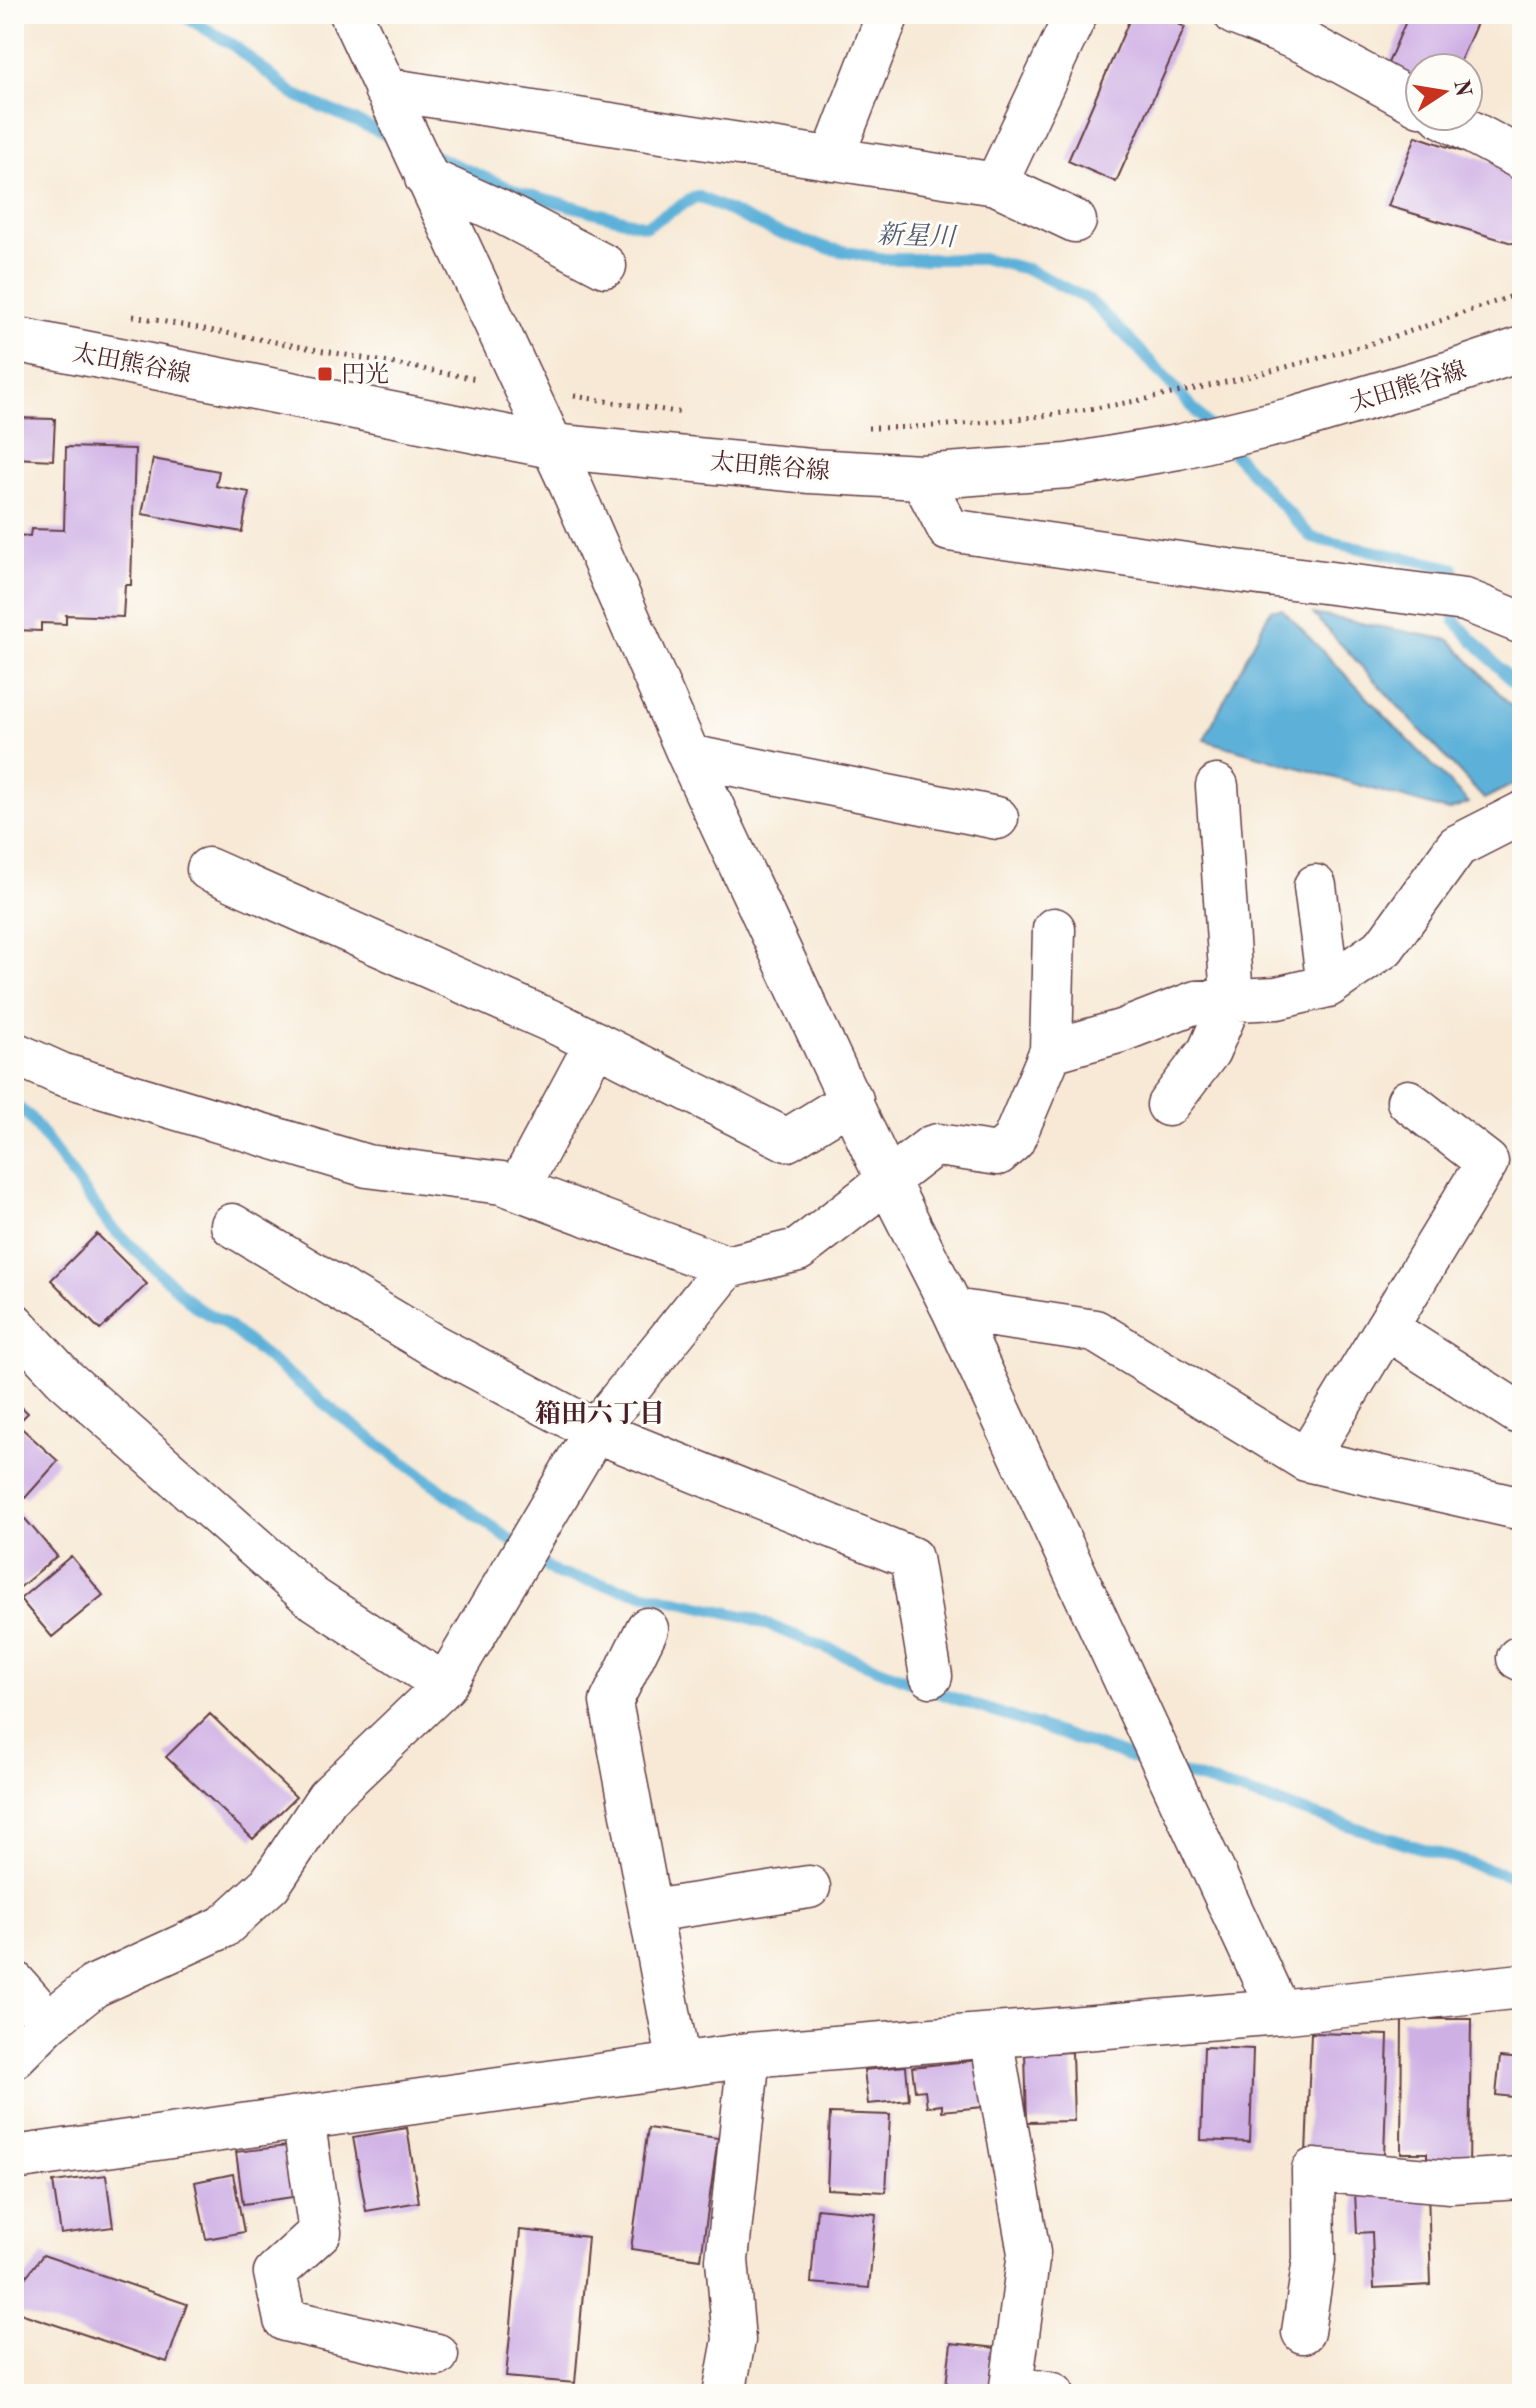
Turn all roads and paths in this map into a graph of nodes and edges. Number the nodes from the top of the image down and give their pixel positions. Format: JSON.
{"nodes":[{"id":1,"x":351,"y":14,"type":"edge"},
{"id":2,"x":888,"y":14,"type":"edge"},
{"id":3,"x":1076,"y":14,"type":"edge"},
{"id":4,"x":1235,"y":14,"type":"edge"},
{"id":5,"x":1404,"y":96,"type":"edge"},
{"id":6,"x":390,"y":101,"type":"junction"},
{"id":7,"x":1471,"y":132,"type":"edge"},
{"id":8,"x":832,"y":159,"type":"junction"},
{"id":9,"x":1522,"y":159,"type":"edge"},
{"id":10,"x":426,"y":177,"type":"junction"},
{"id":11,"x":996,"y":184,"type":"junction"},
{"id":12,"x":1075,"y":221,"type":"dead end"},
{"id":13,"x":605,"y":266,"type":"dead end"},
{"id":14,"x":1522,"y":293,"type":"edge"},
{"id":15,"x":119,"y":313,"type":"dead end"},
{"id":16,"x":14,"y":339,"type":"edge"},
{"id":17,"x":1522,"y":349,"type":"edge"},
{"id":18,"x":428,"y":370,"type":"dead end"},
{"id":19,"x":613,"y":402,"type":"dead end"},
{"id":20,"x":686,"y":413,"type":"dead end"},
{"id":21,"x":855,"y":428,"type":"dead end"},
{"id":22,"x":551,"y":446,"type":"junction"},
{"id":23,"x":921,"y":477,"type":"junction"},
{"id":24,"x":1522,"y":623,"type":"edge"},
{"id":25,"x":689,"y":756,"type":"junction"},
{"id":26,"x":1217,"y":786,"type":"dead end"},
{"id":27,"x":1522,"y":813,"type":"edge"},
{"id":28,"x":997,"y":818,"type":"dead end"},
{"id":29,"x":208,"y":869,"type":"dead end"},
{"id":30,"x":1315,"y":886,"type":"dead end"},
{"id":31,"x":1054,"y":929,"type":"dead end"},
{"id":32,"x":1328,"y":986,"type":"junction"},
{"id":33,"x":1232,"y":998,"type":"junction"},
{"id":34,"x":596,"y":1043,"type":"junction"},
{"id":35,"x":1051,"y":1051,"type":"junction"},
{"id":36,"x":14,"y":1053,"type":"edge"},
{"id":37,"x":852,"y":1100,"type":"junction"},
{"id":38,"x":1408,"y":1101,"type":"dead end"},
{"id":39,"x":1168,"y":1105,"type":"dead end"},
{"id":40,"x":887,"y":1180,"type":"junction"},
{"id":41,"x":518,"y":1189,"type":"junction"},
{"id":42,"x":232,"y":1225,"type":"dead end"},
{"id":43,"x":727,"y":1267,"type":"junction"},
{"id":44,"x":953,"y":1310,"type":"junction"},
{"id":45,"x":14,"y":1324,"type":"edge"},
{"id":46,"x":1386,"y":1328,"type":"junction"},
{"id":47,"x":1517,"y":1412,"type":"dead end"},
{"id":48,"x":595,"y":1431,"type":"junction"},
{"id":49,"x":1306,"y":1460,"type":"junction"},
{"id":50,"x":1522,"y":1509,"type":"edge"},
{"id":51,"x":647,"y":1629,"type":"dead end"},
{"id":52,"x":931,"y":1676,"type":"dead end"},
{"id":53,"x":445,"y":1685,"type":"junction"},
{"id":54,"x":809,"y":1887,"type":"dead end"},
{"id":55,"x":651,"y":1911,"type":"junction"},
{"id":56,"x":14,"y":1982,"type":"edge"},
{"id":57,"x":1522,"y":1986,"type":"edge"},
{"id":58,"x":1279,"y":2012,"type":"junction"},
{"id":59,"x":49,"y":2022,"type":"junction"},
{"id":60,"x":991,"y":2036,"type":"junction"},
{"id":61,"x":749,"y":2055,"type":"junction"},
{"id":62,"x":14,"y":2057,"type":"edge"},
{"id":63,"x":679,"y":2065,"type":"junction"},
{"id":64,"x":303,"y":2118,"type":"junction"},
{"id":65,"x":14,"y":2158,"type":"edge"},
{"id":66,"x":1522,"y":2178,"type":"edge"},
{"id":67,"x":1303,"y":2332,"type":"dead end"},
{"id":68,"x":437,"y":2355,"type":"dead end"},
{"id":69,"x":1011,"y":2390,"type":"edge"},
{"id":70,"x":724,"y":2394,"type":"edge"},
{"id":71,"x":1053,"y":2394,"type":"edge"}],
"edges":[{"from":1,"to":6,"type":"street"},
{"from":2,"to":8,"type":"street"},
{"from":3,"to":11,"type":"street"},
{"from":4,"to":5,"type":"street"},
{"from":6,"to":8,"type":"street"},
{"from":6,"to":10,"type":"street"},
{"from":7,"to":9,"type":"street"},
{"from":8,"to":11,"type":"street"},
{"from":10,"to":13,"type":"street"},
{"from":10,"to":22,"type":"street"},
{"from":11,"to":12,"type":"street"},
{"from":14,"to":21,"type":"path"},
{"from":15,"to":18,"type":"path"},
{"from":16,"to":22,"type":"main road","name":"太田熊谷線"},
{"from":17,"to":23,"type":"main road","name":"太田熊谷線"},
{"from":19,"to":20,"type":"path"},
{"from":22,"to":23,"type":"main road","name":"太田熊谷線"},
{"from":22,"to":25,"type":"street"},
{"from":23,"to":24,"type":"street"},
{"from":25,"to":28,"type":"street"},
{"from":25,"to":37,"type":"street"},
{"from":26,"to":33,"type":"street"},
{"from":27,"to":32,"type":"street"},
{"from":29,"to":34,"type":"street"},
{"from":30,"to":32,"type":"street"},
{"from":31,"to":35,"type":"street"},
{"from":32,"to":33,"type":"street"},
{"from":33,"to":35,"type":"street"},
{"from":33,"to":39,"type":"street"},
{"from":34,"to":37,"type":"street"},
{"from":34,"to":41,"type":"street"},
{"from":35,"to":40,"type":"street"},
{"from":36,"to":41,"type":"street"},
{"from":37,"to":40,"type":"street"},
{"from":38,"to":46,"type":"street"},
{"from":40,"to":43,"type":"street"},
{"from":40,"to":44,"type":"street"},
{"from":41,"to":43,"type":"street"},
{"from":42,"to":48,"type":"street"},
{"from":43,"to":48,"type":"street"},
{"from":44,"to":49,"type":"street"},
{"from":44,"to":58,"type":"street"},
{"from":45,"to":53,"type":"street"},
{"from":46,"to":47,"type":"street"},
{"from":46,"to":49,"type":"street"},
{"from":48,"to":52,"type":"street"},
{"from":48,"to":53,"type":"street"},
{"from":49,"to":50,"type":"street"},
{"from":51,"to":55,"type":"street"},
{"from":53,"to":59,"type":"street"},
{"from":54,"to":55,"type":"street"},
{"from":55,"to":63,"type":"street"},
{"from":56,"to":59,"type":"street"},
{"from":57,"to":58,"type":"main road"},
{"from":58,"to":60,"type":"main road"},
{"from":59,"to":62,"type":"street"},
{"from":60,"to":61,"type":"main road"},
{"from":60,"to":69,"type":"street"},
{"from":61,"to":63,"type":"main road"},
{"from":61,"to":70,"type":"street"},
{"from":63,"to":64,"type":"main road"},
{"from":64,"to":65,"type":"main road"},
{"from":64,"to":68,"type":"street"},
{"from":66,"to":67,"type":"street"},
{"from":69,"to":71,"type":"street"}]}
